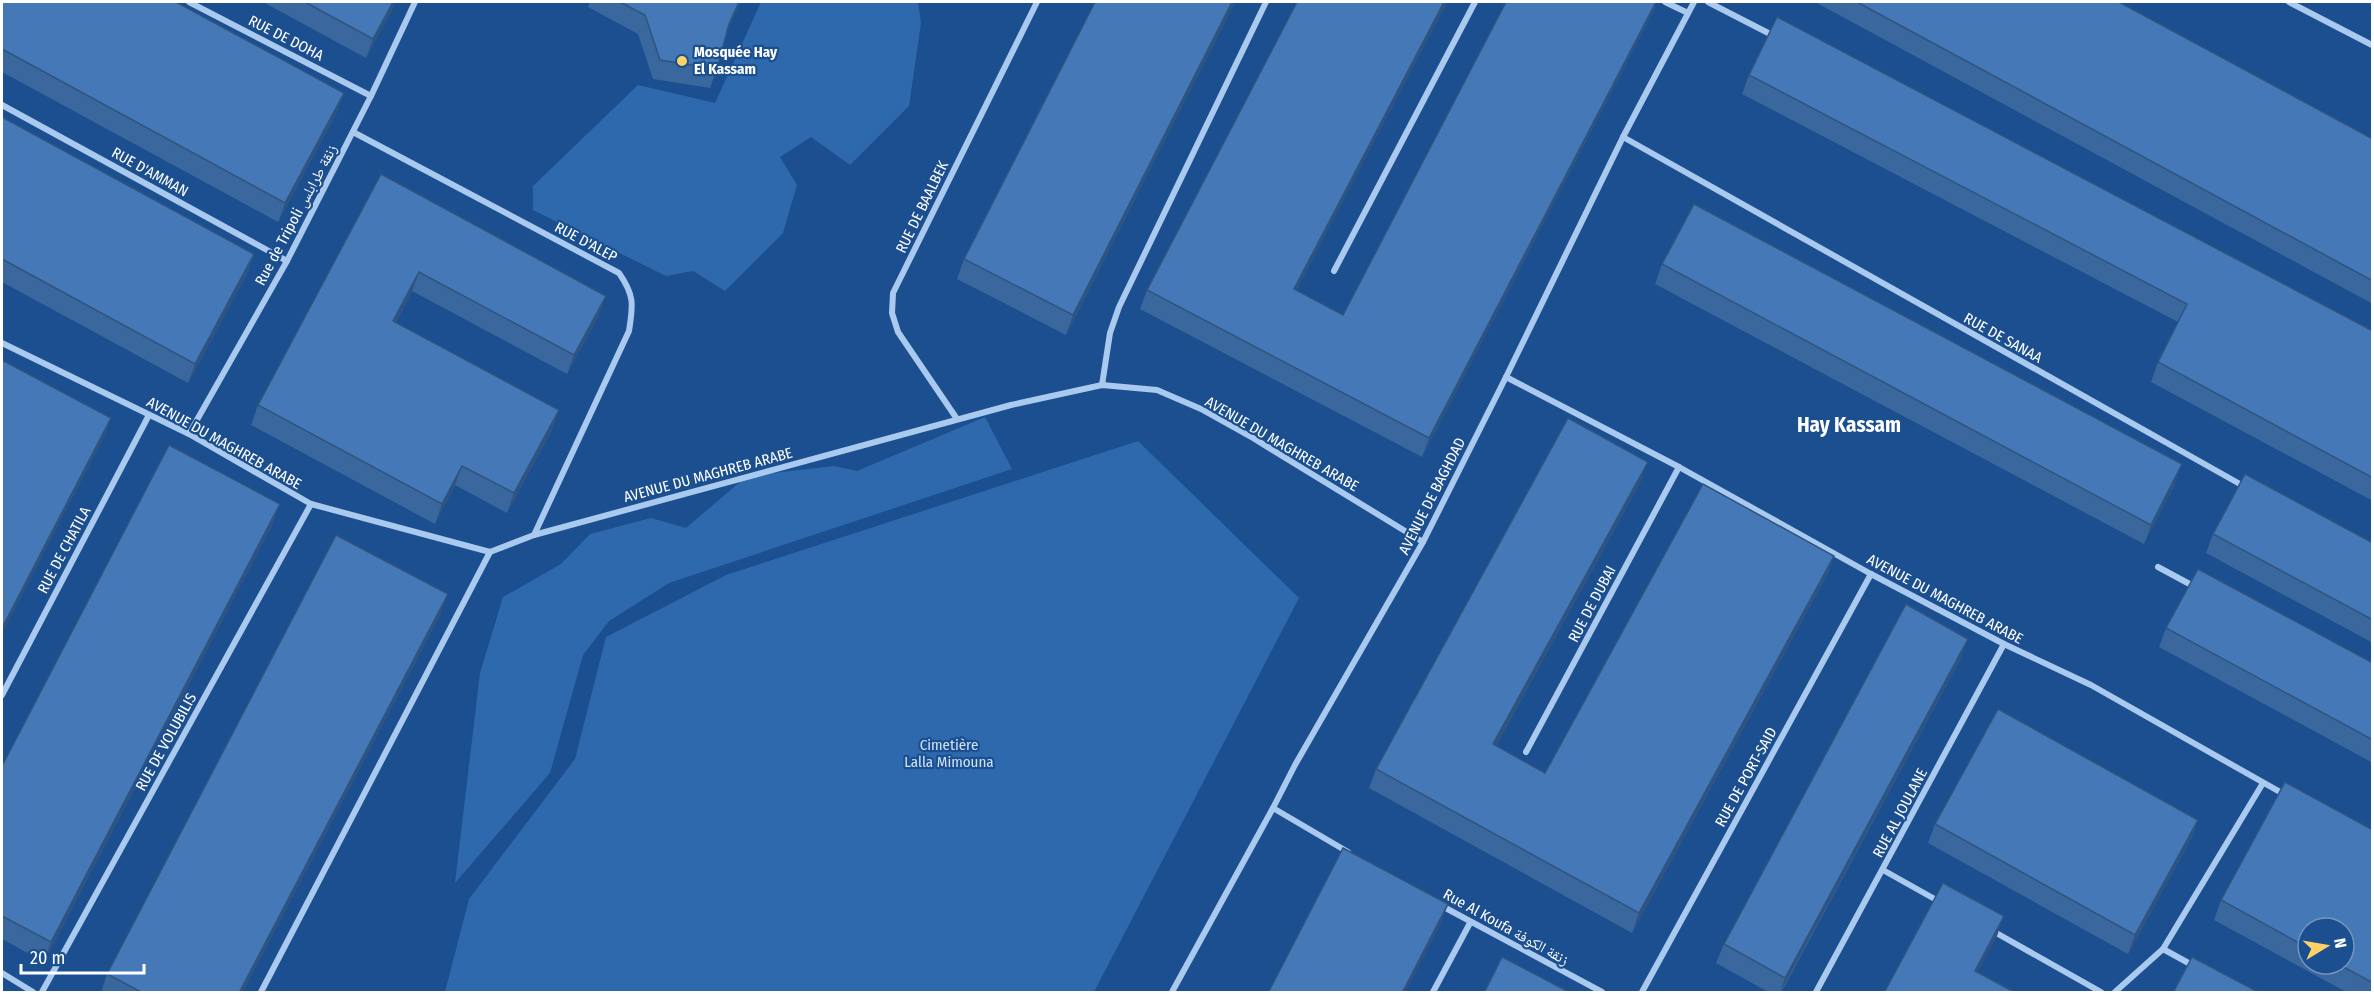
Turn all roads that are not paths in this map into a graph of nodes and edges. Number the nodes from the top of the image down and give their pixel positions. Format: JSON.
{"nodes":[{"id":1,"x":189,"y":2,"type":"edge"},
{"id":2,"x":415,"y":2,"type":"edge"},
{"id":3,"x":1037,"y":2,"type":"edge"},
{"id":4,"x":1266,"y":2,"type":"edge"},
{"id":5,"x":1475,"y":2,"type":"edge"},
{"id":6,"x":1665,"y":2,"type":"edge"},
{"id":7,"x":1694,"y":2,"type":"edge"},
{"id":8,"x":1708,"y":2,"type":"edge"},
{"id":9,"x":2289,"y":2,"type":"edge"},
{"id":10,"x":1688,"y":13,"type":"junction"},
{"id":11,"x":1782,"y":40,"type":"edge"},
{"id":12,"x":2373,"y":45,"type":"edge"},
{"id":13,"x":371,"y":96,"type":"junction"},
{"id":14,"x":2,"y":105,"type":"edge"},
{"id":15,"x":353,"y":132,"type":"junction"},
{"id":16,"x":1623,"y":137,"type":"junction"},
{"id":17,"x":287,"y":261,"type":"junction"},
{"id":18,"x":1335,"y":271,"type":"dead end"},
{"id":19,"x":2,"y":343,"type":"edge"},
{"id":20,"x":1506,"y":377,"type":"junction"},
{"id":21,"x":1102,"y":385,"type":"junction"},
{"id":22,"x":149,"y":415,"type":"junction"},
{"id":23,"x":957,"y":419,"type":"junction"},
{"id":24,"x":189,"y":434,"type":"junction"},
{"id":25,"x":1679,"y":468,"type":"junction"},
{"id":26,"x":2252,"y":491,"type":"edge"},
{"id":27,"x":311,"y":504,"type":"junction"},
{"id":28,"x":534,"y":535,"type":"junction"},
{"id":29,"x":1423,"y":542,"type":"junction"},
{"id":30,"x":490,"y":552,"type":"junction"},
{"id":31,"x":2158,"y":567,"type":"dead end"},
{"id":32,"x":1871,"y":574,"type":"junction"},
{"id":33,"x":2209,"y":594,"type":"edge"},
{"id":34,"x":2004,"y":644,"type":"junction"},
{"id":35,"x":2,"y":695,"type":"edge"},
{"id":36,"x":1527,"y":752,"type":"dead end"},
{"id":37,"x":2263,"y":783,"type":"junction"},
{"id":38,"x":2293,"y":799,"type":"edge"},
{"id":39,"x":1274,"y":808,"type":"junction"},
{"id":40,"x":1356,"y":856,"type":"edge"},
{"id":41,"x":1883,"y":870,"type":"junction"},
{"id":42,"x":1429,"y":898,"type":"edge"},
{"id":43,"x":1946,"y":905,"type":"edge"},
{"id":44,"x":1470,"y":922,"type":"junction"},
{"id":45,"x":1987,"y":928,"type":"edge"},
{"id":46,"x":2163,"y":949,"type":"junction"},
{"id":47,"x":2203,"y":971,"type":"edge"},
{"id":48,"x":2,"y":973,"type":"edge"},
{"id":49,"x":33,"y":993,"type":"edge"},
{"id":50,"x":42,"y":993,"type":"edge"},
{"id":51,"x":261,"y":993,"type":"edge"},
{"id":52,"x":1172,"y":993,"type":"edge"},
{"id":53,"x":1433,"y":993,"type":"edge"},
{"id":54,"x":1602,"y":993,"type":"edge"},
{"id":55,"x":1642,"y":993,"type":"edge"},
{"id":56,"x":1816,"y":993,"type":"edge"},
{"id":57,"x":2101,"y":993,"type":"edge"},
{"id":58,"x":2115,"y":993,"type":"edge"}],
"edges":[{"from":1,"to":13,"type":"street","name":"RUE DE DOHA"},
{"from":2,"to":13,"type":"street","name":"Rue de Tripoli زنقة طرابلس"},
{"from":3,"to":23,"type":"street","name":"RUE DE BAALBEK"},
{"from":4,"to":21,"type":"street"},
{"from":5,"to":18,"type":"street"},
{"from":6,"to":10,"type":"street"},
{"from":7,"to":10,"type":"street","name":"AVENUE DE BAGHDAD"},
{"from":8,"to":11,"type":"street"},
{"from":9,"to":12,"type":"street"},
{"from":10,"to":16,"type":"street","name":"AVENUE DE BAGHDAD"},
{"from":13,"to":15,"type":"street","name":"Rue de Tripoli زنقة طرابلس"},
{"from":14,"to":17,"type":"street","name":"RUE D'AMMAN"},
{"from":15,"to":17,"type":"street","name":"Rue de Tripoli زنقة طرابلس"},
{"from":15,"to":28,"type":"street","name":"RUE D'ALEP"},
{"from":16,"to":20,"type":"street","name":"AVENUE DE BAGHDAD"},
{"from":16,"to":26,"type":"street","name":"RUE DE SANAA"},
{"from":17,"to":24,"type":"street","name":"Rue de Tripoli زنقة طرابلس"},
{"from":19,"to":22,"type":"street","name":"AVENUE DU MAGHREB ARABE"},
{"from":20,"to":25,"type":"street","name":"AVENUE DU MAGHREB ARABE"},
{"from":20,"to":29,"type":"street","name":"AVENUE DE BAGHDAD"},
{"from":21,"to":23,"type":"street","name":"AVENUE DU MAGHREB ARABE"},
{"from":21,"to":29,"type":"street","name":"AVENUE DU MAGHREB ARABE"},
{"from":22,"to":24,"type":"street","name":"AVENUE DU MAGHREB ARABE"},
{"from":22,"to":35,"type":"street","name":"RUE DE CHATILA"},
{"from":23,"to":28,"type":"street","name":"AVENUE DU MAGHREB ARABE"},
{"from":24,"to":27,"type":"street","name":"AVENUE DU MAGHREB ARABE"},
{"from":25,"to":32,"type":"street","name":"AVENUE DU MAGHREB ARABE"},
{"from":25,"to":36,"type":"street","name":"RUE DE DUBAI"},
{"from":27,"to":30,"type":"street","name":"AVENUE DU MAGHREB ARABE"},
{"from":27,"to":50,"type":"street","name":"RUE DE VOLUBILIS"},
{"from":28,"to":30,"type":"street","name":"AVENUE DU MAGHREB ARABE"},
{"from":29,"to":39,"type":"street","name":"AVENUE DE BAGHDAD"},
{"from":30,"to":51,"type":"street"},
{"from":31,"to":33,"type":"street"},
{"from":32,"to":34,"type":"street","name":"AVENUE DU MAGHREB ARABE"},
{"from":32,"to":55,"type":"street","name":"RUE DE PORT-SAID"},
{"from":34,"to":37,"type":"street","name":"AVENUE DU MAGHREB ARABE"},
{"from":34,"to":41,"type":"street","name":"RUE AL JOULANE"},
{"from":37,"to":38,"type":"street","name":"AVENUE DU MAGHREB ARABE"},
{"from":37,"to":46,"type":"street"},
{"from":39,"to":40,"type":"street"},
{"from":39,"to":52,"type":"street","name":"AVENUE DE BAGHDAD"},
{"from":41,"to":43,"type":"street"},
{"from":41,"to":56,"type":"street","name":"RUE AL JOULANE"},
{"from":42,"to":44,"type":"street","name":"Rue Al Koufa زنقة الكوفة"},
{"from":44,"to":53,"type":"street"},
{"from":44,"to":54,"type":"street","name":"Rue Al Koufa زنقة الكوفة"},
{"from":45,"to":57,"type":"street"},
{"from":46,"to":47,"type":"street"},
{"from":46,"to":58,"type":"street"},
{"from":48,"to":49,"type":"street"}]}
